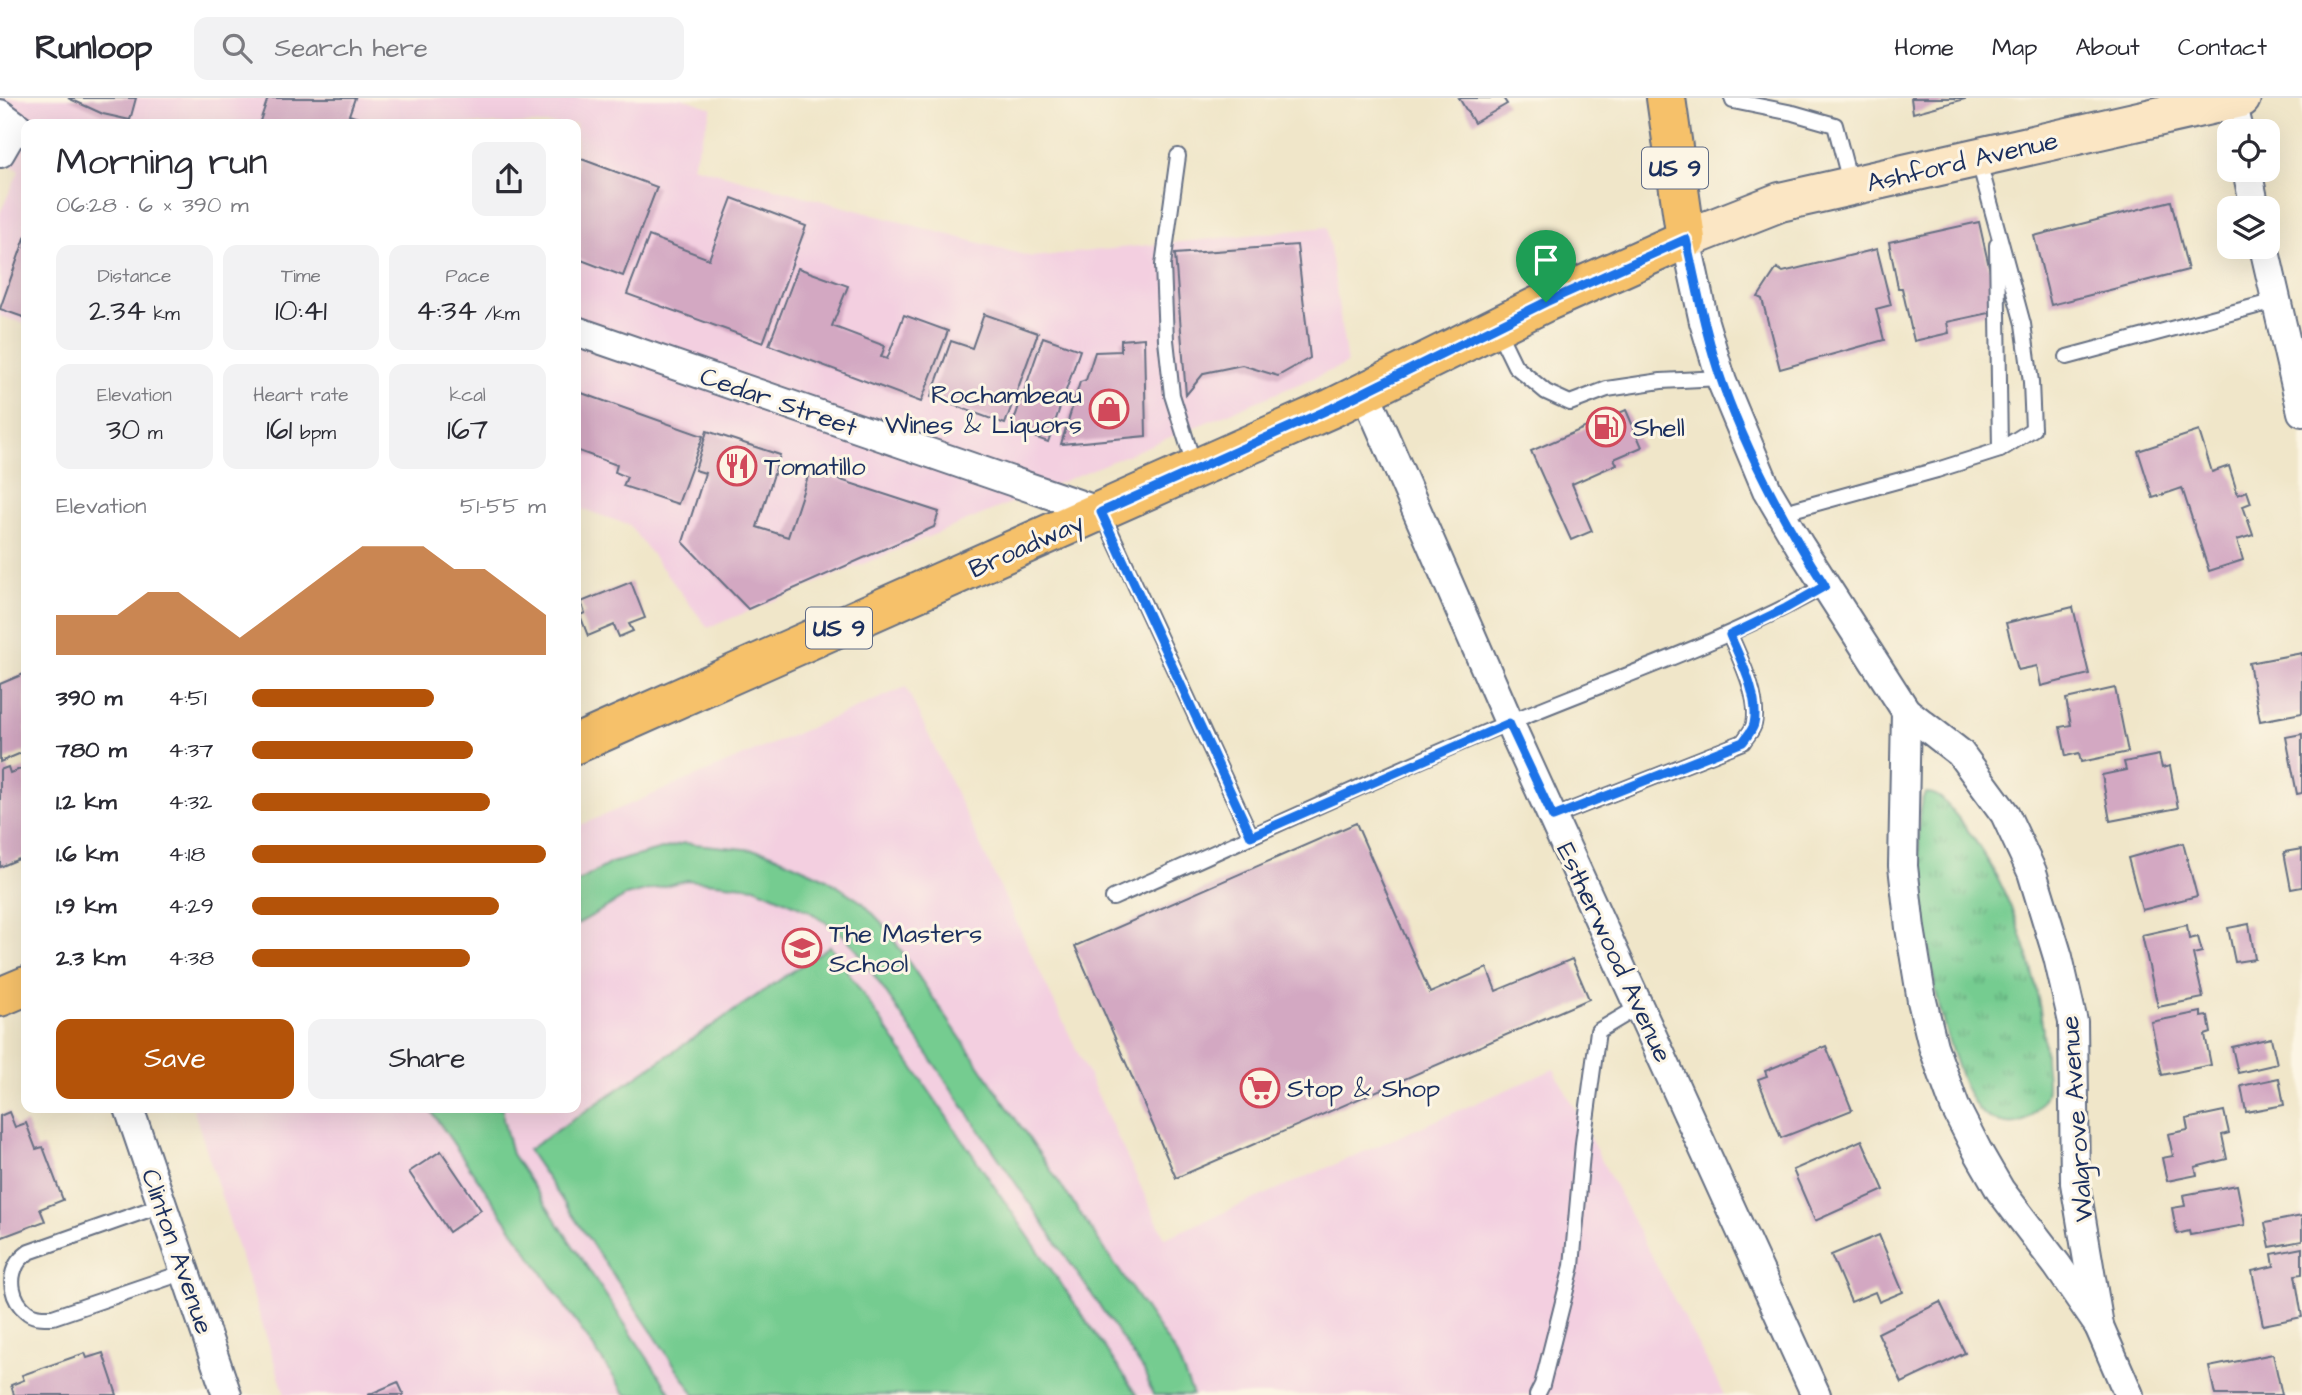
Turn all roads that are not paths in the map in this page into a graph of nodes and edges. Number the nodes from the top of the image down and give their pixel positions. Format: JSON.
{"nodes":[{"id":1,"x":1666,"y":98,"type":"edge"},
{"id":2,"x":1732,"y":98,"type":"edge"},
{"id":3,"x":2188,"y":104,"type":"edge"},
{"id":4,"x":2237,"y":110,"type":"edge"},
{"id":5,"x":14,"y":125,"type":"edge"},
{"id":6,"x":0,"y":153,"type":"edge"},
{"id":7,"x":1178,"y":156,"type":"dead end"},
{"id":8,"x":1978,"y":158,"type":"junction"},
{"id":9,"x":1851,"y":186,"type":"junction"},
{"id":10,"x":1997,"y":228,"type":"junction"},
{"id":11,"x":1686,"y":239,"type":"junction"},
{"id":12,"x":2266,"y":259,"type":"edge"},
{"id":13,"x":2275,"y":301,"type":"junction"},
{"id":14,"x":1496,"y":327,"type":"junction"},
{"id":15,"x":581,"y":333,"type":"edge"},
{"id":16,"x":2067,"y":357,"type":"dead end"},
{"id":17,"x":1721,"y":378,"type":"junction"},
{"id":18,"x":1365,"y":392,"type":"junction"},
{"id":19,"x":2302,"y":412,"type":"edge"},
{"id":20,"x":2000,"y":450,"type":"junction"},
{"id":21,"x":1196,"y":470,"type":"junction"},
{"id":22,"x":1101,"y":512,"type":"junction"},
{"id":23,"x":1781,"y":513,"type":"junction"},
{"id":24,"x":1825,"y":586,"type":"junction"},
{"id":25,"x":1730,"y":635,"type":"junction"},
{"id":26,"x":1906,"y":711,"type":"junction"},
{"id":27,"x":1509,"y":723,"type":"junction"},
{"id":28,"x":581,"y":742,"type":"edge"},
{"id":29,"x":1553,"y":817,"type":"junction"},
{"id":30,"x":1251,"y":836,"type":"junction"},
{"id":31,"x":1113,"y":898,"type":"dead end"},
{"id":32,"x":21,"y":988,"type":"edge"},
{"id":33,"x":0,"y":997,"type":"edge"},
{"id":34,"x":1640,"y":1006,"type":"junction"},
{"id":35,"x":131,"y":1113,"type":"edge"},
{"id":36,"x":162,"y":1205,"type":"junction"},
{"id":37,"x":186,"y":1272,"type":"junction"},
{"id":38,"x":2099,"y":1326,"type":"junction"},
{"id":39,"x":227,"y":1395,"type":"edge"},
{"id":40,"x":1537,"y":1395,"type":"edge"},
{"id":41,"x":1816,"y":1395,"type":"edge"},
{"id":42,"x":2129,"y":1395,"type":"edge"}],
"edges":[{"from":1,"to":11,"type":"main road","number":"US 9"},
{"from":2,"to":9,"type":"lane"},
{"from":3,"to":4,"type":"main road","name":"Ashford Avenue"},
{"from":3,"to":8,"type":"main road","name":"Ashford Avenue"},
{"from":5,"to":6,"type":"street"},
{"from":7,"to":21,"type":"lane"},
{"from":8,"to":9,"type":"main road","name":"Ashford Avenue"},
{"from":8,"to":10,"type":"lane"},
{"from":9,"to":11,"type":"main road","name":"Ashford Avenue"},
{"from":10,"to":20,"type":"lane"},
{"from":10,"to":20,"type":"lane"},
{"from":11,"to":14,"type":"main road","name":"Broadway","number":"US 9"},
{"from":11,"to":17,"type":"street","name":"Walgrove Avenue"},
{"from":12,"to":13,"type":"street"},
{"from":13,"to":16,"type":"lane"},
{"from":13,"to":19,"type":"street"},
{"from":14,"to":17,"type":"lane"},
{"from":14,"to":18,"type":"main road","name":"Broadway","number":"US 9"},
{"from":15,"to":22,"type":"street","name":"Cedar Street"},
{"from":17,"to":23,"type":"street","name":"Walgrove Avenue"},
{"from":18,"to":21,"type":"main road","name":"Broadway","number":"US 9"},
{"from":18,"to":27,"type":"street","name":"Estherwood Avenue"},
{"from":20,"to":23,"type":"lane"},
{"from":21,"to":22,"type":"main road","name":"Broadway","number":"US 9"},
{"from":22,"to":28,"type":"main road","name":"Broadway","number":"US 9"},
{"from":22,"to":30,"type":"lane"},
{"from":23,"to":24,"type":"street","name":"Walgrove Avenue"},
{"from":24,"to":25,"type":"lane"},
{"from":24,"to":26,"type":"street","name":"Walgrove Avenue"},
{"from":25,"to":27,"type":"lane"},
{"from":25,"to":29,"type":"lane"},
{"from":26,"to":38,"type":"street","name":"Walgrove Avenue"},
{"from":26,"to":38,"type":"street","name":"Walgrove Avenue"},
{"from":27,"to":29,"type":"street","name":"Estherwood Avenue"},
{"from":27,"to":30,"type":"lane"},
{"from":29,"to":34,"type":"street","name":"Estherwood Avenue"},
{"from":30,"to":31,"type":"lane"},
{"from":32,"to":33,"type":"main road"},
{"from":34,"to":40,"type":"lane"},
{"from":34,"to":41,"type":"street","name":"Estherwood Avenue"},
{"from":35,"to":36,"type":"street","name":"Clinton Avenue"},
{"from":36,"to":37,"type":"street","name":"Clinton Avenue"},
{"from":36,"to":37,"type":"lane"},
{"from":37,"to":39,"type":"street","name":"Clinton Avenue"},
{"from":38,"to":42,"type":"street","name":"Walgrove Avenue"}]}
